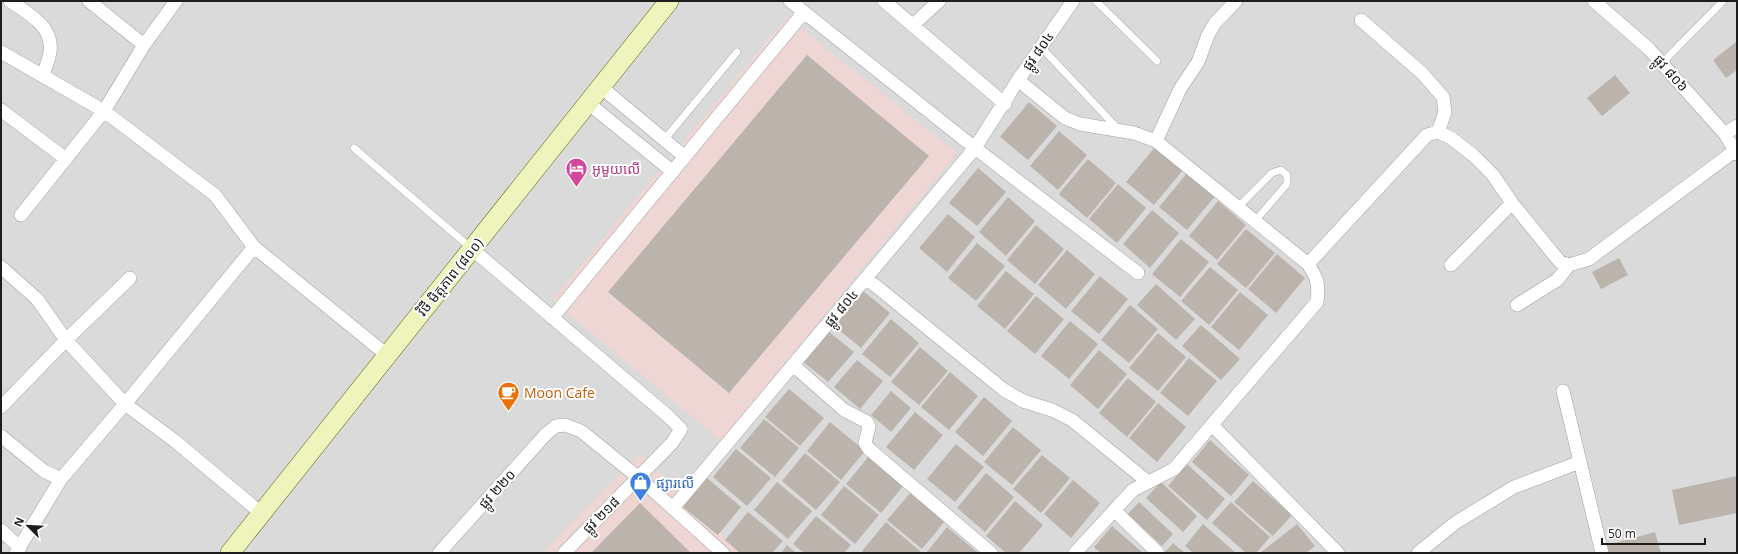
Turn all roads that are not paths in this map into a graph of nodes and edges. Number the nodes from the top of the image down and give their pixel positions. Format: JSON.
{"nodes":[{"id":1,"x":10,"y":1,"type":"edge"},
{"id":2,"x":89,"y":1,"type":"edge"},
{"id":3,"x":176,"y":1,"type":"edge"},
{"id":4,"x":669,"y":1,"type":"edge"},
{"id":5,"x":790,"y":1,"type":"edge"},
{"id":6,"x":884,"y":1,"type":"edge"},
{"id":7,"x":939,"y":1,"type":"edge"},
{"id":8,"x":1073,"y":1,"type":"edge"},
{"id":9,"x":1096,"y":1,"type":"edge"},
{"id":10,"x":1236,"y":1,"type":"edge"},
{"id":11,"x":1594,"y":1,"type":"edge"},
{"id":12,"x":1723,"y":1,"type":"edge"},
{"id":13,"x":804,"y":12,"type":"junction"},
{"id":14,"x":1361,"y":20,"type":"dead end"},
{"id":15,"x":913,"y":25,"type":"junction"},
{"id":16,"x":144,"y":45,"type":"junction"},
{"id":17,"x":1041,"y":47,"type":"junction"},
{"id":18,"x":1,"y":52,"type":"edge"},
{"id":19,"x":737,"y":52,"type":"dead end"},
{"id":20,"x":1157,"y":61,"type":"dead end"},
{"id":21,"x":1662,"y":63,"type":"junction"},
{"id":22,"x":43,"y":76,"type":"junction"},
{"id":23,"x":1018,"y":80,"type":"junction"},
{"id":24,"x":601,"y":87,"type":"junction"},
{"id":25,"x":588,"y":103,"type":"junction"},
{"id":26,"x":1005,"y":104,"type":"junction"},
{"id":27,"x":1,"y":110,"type":"edge"},
{"id":28,"x":104,"y":111,"type":"junction"},
{"id":29,"x":1737,"y":126,"type":"edge"},
{"id":30,"x":1119,"y":130,"type":"junction"},
{"id":31,"x":1438,"y":132,"type":"junction"},
{"id":32,"x":1725,"y":134,"type":"junction"},
{"id":33,"x":664,"y":140,"type":"junction"},
{"id":34,"x":1156,"y":141,"type":"junction"},
{"id":35,"x":354,"y":148,"type":"dead end"},
{"id":36,"x":975,"y":148,"type":"junction"},
{"id":37,"x":1736,"y":152,"type":"edge"},
{"id":38,"x":685,"y":157,"type":"junction"},
{"id":39,"x":66,"y":159,"type":"junction"},
{"id":40,"x":672,"y":172,"type":"junction"},
{"id":41,"x":1512,"y":203,"type":"junction"},
{"id":42,"x":1238,"y":208,"type":"junction"},
{"id":43,"x":21,"y":215,"type":"dead end"},
{"id":44,"x":1255,"y":221,"type":"junction"},
{"id":45,"x":254,"y":247,"type":"junction"},
{"id":46,"x":472,"y":249,"type":"junction"},
{"id":47,"x":1308,"y":264,"type":"junction"},
{"id":48,"x":1451,"y":265,"type":"dead end"},
{"id":49,"x":1569,"y":265,"type":"junction"},
{"id":50,"x":1,"y":267,"type":"edge"},
{"id":51,"x":1138,"y":273,"type":"dead end"},
{"id":52,"x":130,"y":278,"type":"dead end"},
{"id":53,"x":866,"y":278,"type":"junction"},
{"id":54,"x":1517,"y":305,"type":"dead end"},
{"id":55,"x":552,"y":318,"type":"junction"},
{"id":56,"x":66,"y":340,"type":"junction"},
{"id":57,"x":387,"y":356,"type":"junction"},
{"id":58,"x":794,"y":365,"type":"junction"},
{"id":59,"x":1563,"y":391,"type":"dead end"},
{"id":60,"x":125,"y":404,"type":"junction"},
{"id":61,"x":1,"y":407,"type":"edge"},
{"id":62,"x":1212,"y":425,"type":"junction"},
{"id":63,"x":1,"y":436,"type":"edge"},
{"id":64,"x":1580,"y":462,"type":"junction"},
{"id":65,"x":638,"y":478,"type":"junction"},
{"id":66,"x":61,"y":479,"type":"junction"},
{"id":67,"x":1148,"y":482,"type":"junction"},
{"id":68,"x":673,"y":508,"type":"junction"},
{"id":69,"x":1114,"y":510,"type":"junction"},
{"id":70,"x":261,"y":513,"type":"junction"},
{"id":71,"x":1,"y":530,"type":"edge"},
{"id":72,"x":18,"y":550,"type":"edge"},
{"id":73,"x":230,"y":553,"type":"edge"},
{"id":74,"x":439,"y":553,"type":"edge"},
{"id":75,"x":564,"y":553,"type":"edge"},
{"id":76,"x":723,"y":553,"type":"edge"},
{"id":77,"x":991,"y":553,"type":"edge"},
{"id":78,"x":1074,"y":553,"type":"edge"},
{"id":79,"x":1158,"y":553,"type":"edge"},
{"id":80,"x":1338,"y":553,"type":"edge"},
{"id":81,"x":1418,"y":553,"type":"edge"},
{"id":82,"x":1602,"y":553,"type":"edge"}],
"edges":[{"from":1,"to":22,"type":"street"},
{"from":2,"to":16,"type":"street"},
{"from":3,"to":16,"type":"street"},
{"from":4,"to":24,"type":"main road","name":"វិថី មិត្តភាព (៨០០)"},
{"from":5,"to":13,"type":"street"},
{"from":6,"to":15,"type":"street"},
{"from":7,"to":15,"type":"street"},
{"from":8,"to":17,"type":"street","name":"ផ្លូវ ៨០៤"},
{"from":9,"to":20,"type":"lane"},
{"from":10,"to":34,"type":"street"},
{"from":11,"to":21,"type":"street","name":"ផ្លូវ ៨០៦"},
{"from":12,"to":21,"type":"lane"},
{"from":13,"to":36,"type":"street"},
{"from":13,"to":38,"type":"street"},
{"from":14,"to":31,"type":"street"},
{"from":15,"to":26,"type":"street"},
{"from":16,"to":28,"type":"street"},
{"from":17,"to":23,"type":"street","name":"ផ្លូវ ៨០៤"},
{"from":17,"to":30,"type":"lane"},
{"from":18,"to":22,"type":"street"},
{"from":19,"to":33,"type":"lane"},
{"from":21,"to":32,"type":"street","name":"ផ្លូវ ៨០៦"},
{"from":22,"to":28,"type":"street"},
{"from":23,"to":26,"type":"street","name":"ផ្លូវ ៨០៤"},
{"from":23,"to":30,"type":"street"},
{"from":24,"to":25,"type":"main road","name":"វិថី មិត្តភាព (៨០០)"},
{"from":24,"to":33,"type":"street"},
{"from":25,"to":40,"type":"street"},
{"from":25,"to":46,"type":"main road","name":"វិថី មិត្តភាព (៨០០)"},
{"from":26,"to":36,"type":"street","name":"ផ្លូវ ៨០៤"},
{"from":27,"to":39,"type":"street"},
{"from":28,"to":39,"type":"street"},
{"from":28,"to":45,"type":"street"},
{"from":29,"to":32,"type":"street"},
{"from":30,"to":34,"type":"street"},
{"from":31,"to":41,"type":"street"},
{"from":31,"to":47,"type":"street"},
{"from":32,"to":37,"type":"street","name":"ផ្លូវ ៨០៦"},
{"from":33,"to":38,"type":"street"},
{"from":34,"to":42,"type":"street"},
{"from":35,"to":46,"type":"lane"},
{"from":36,"to":51,"type":"street"},
{"from":36,"to":53,"type":"street","name":"ផ្លូវ ៨០៤"},
{"from":37,"to":49,"type":"street"},
{"from":38,"to":40,"type":"street"},
{"from":39,"to":43,"type":"street"},
{"from":40,"to":55,"type":"street"},
{"from":41,"to":48,"type":"street"},
{"from":41,"to":49,"type":"street"},
{"from":42,"to":44,"type":"street"},
{"from":42,"to":44,"type":"lane"},
{"from":44,"to":47,"type":"street"},
{"from":45,"to":57,"type":"street"},
{"from":45,"to":60,"type":"street"},
{"from":46,"to":55,"type":"street"},
{"from":46,"to":57,"type":"main road","name":"វិថី មិត្តភាព (៨០០)"},
{"from":47,"to":62,"type":"street"},
{"from":49,"to":54,"type":"street"},
{"from":50,"to":56,"type":"street"},
{"from":52,"to":56,"type":"street"},
{"from":53,"to":58,"type":"street","name":"ផ្លូវ ៨០៤"},
{"from":53,"to":67,"type":"street"},
{"from":55,"to":65,"type":"street","name":"ផ្លូវ ២១៨"},
{"from":56,"to":60,"type":"street"},
{"from":56,"to":61,"type":"street"},
{"from":57,"to":70,"type":"main road","name":"វិថី មិត្តភាព (៨០០)"},
{"from":58,"to":68,"type":"street","name":"ផ្លូវ ៨០៤"},
{"from":58,"to":77,"type":"street"},
{"from":59,"to":64,"type":"street"},
{"from":60,"to":66,"type":"street"},
{"from":60,"to":70,"type":"street"},
{"from":62,"to":67,"type":"street"},
{"from":62,"to":80,"type":"street"},
{"from":63,"to":66,"type":"street"},
{"from":64,"to":81,"type":"street"},
{"from":64,"to":82,"type":"street"},
{"from":65,"to":68,"type":"street"},
{"from":65,"to":74,"type":"street","name":"ផ្លូវ ២២០"},
{"from":65,"to":75,"type":"street","name":"ផ្លូវ ២១៨"},
{"from":66,"to":72,"type":"street"},
{"from":67,"to":69,"type":"street"},
{"from":68,"to":76,"type":"street"},
{"from":69,"to":78,"type":"street"},
{"from":69,"to":79,"type":"street"},
{"from":70,"to":73,"type":"main road","name":"វិថី មិត្តភាព (៨០០)"},
{"from":71,"to":72,"type":"street"}]}
